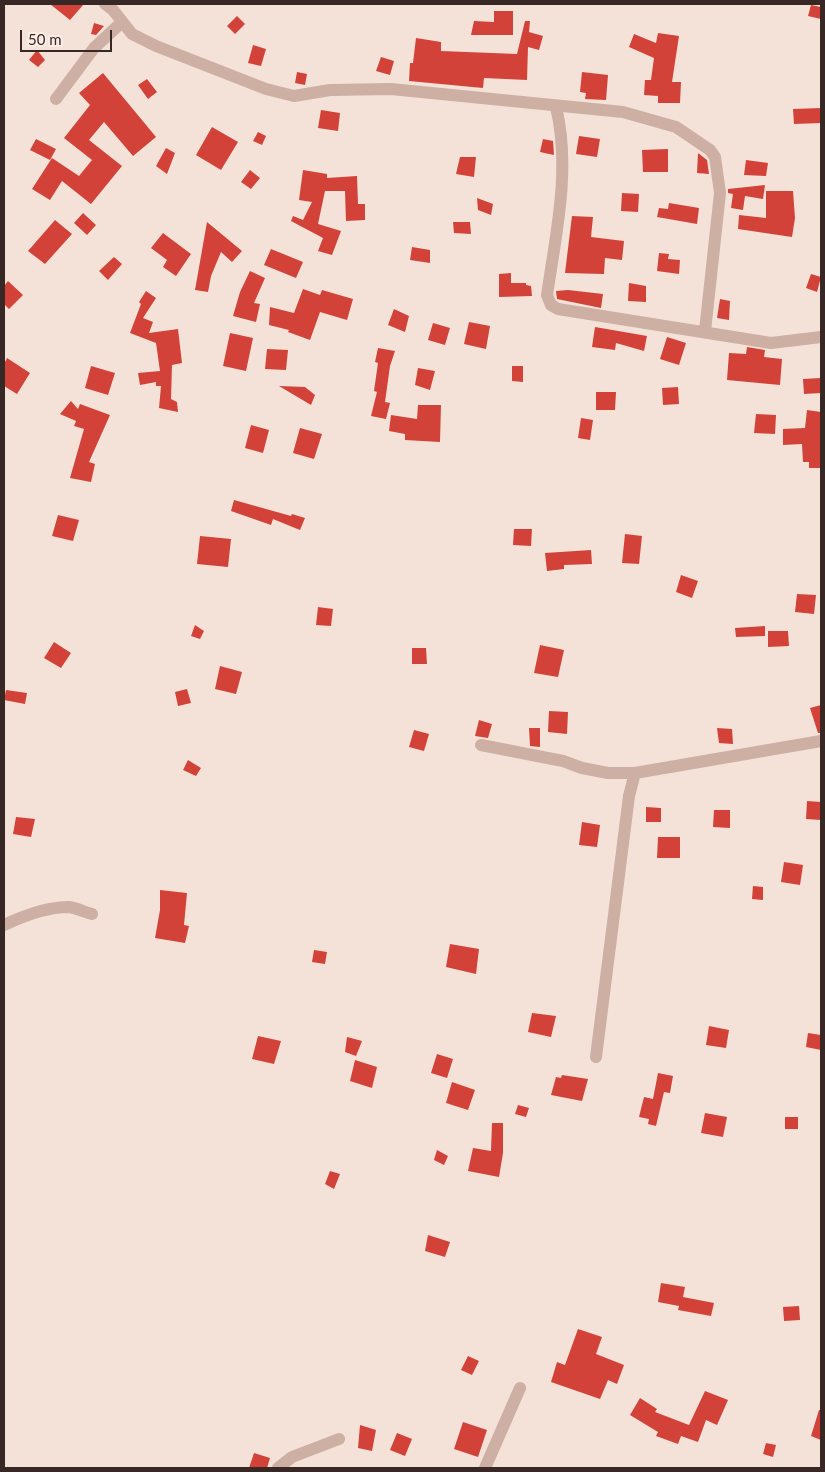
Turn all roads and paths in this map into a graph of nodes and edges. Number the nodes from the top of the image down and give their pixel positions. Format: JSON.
{"nodes":[{"id":1,"x":105,"y":4,"type":"edge"},
{"id":2,"x":122,"y":22,"type":"junction"},
{"id":3,"x":56,"y":99,"type":"dead end"},
{"id":4,"x":556,"y":107,"type":"junction"},
{"id":5,"x":705,"y":331,"type":"junction"},
{"id":6,"x":821,"y":337,"type":"edge"},
{"id":7,"x":821,"y":741,"type":"edge"},
{"id":8,"x":481,"y":745,"type":"dead end"},
{"id":9,"x":635,"y":773,"type":"junction"},
{"id":10,"x":92,"y":914,"type":"dead end"},
{"id":11,"x":4,"y":925,"type":"edge"},
{"id":12,"x":596,"y":1057,"type":"dead end"},
{"id":13,"x":520,"y":1388,"type":"dead end"},
{"id":14,"x":339,"y":1439,"type":"dead end"},
{"id":15,"x":278,"y":1468,"type":"edge"},
{"id":16,"x":485,"y":1468,"type":"edge"}],
"edges":[{"from":1,"to":2,"type":"street"},
{"from":2,"to":3,"type":"street"},
{"from":2,"to":4,"type":"street"},
{"from":4,"to":5,"type":"street"},
{"from":4,"to":5,"type":"street"},
{"from":5,"to":6,"type":"street"},
{"from":7,"to":9,"type":"street"},
{"from":8,"to":9,"type":"street"},
{"from":9,"to":12,"type":"street"},
{"from":10,"to":11,"type":"street"},
{"from":13,"to":16,"type":"street"},
{"from":14,"to":15,"type":"street"}]}
